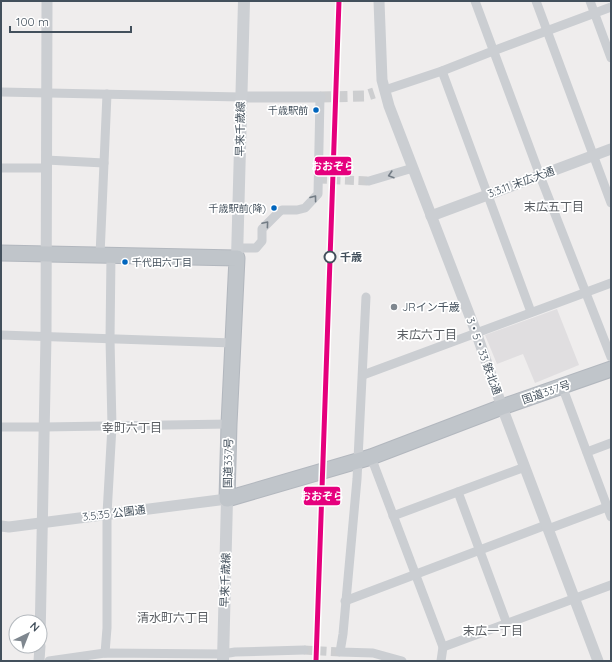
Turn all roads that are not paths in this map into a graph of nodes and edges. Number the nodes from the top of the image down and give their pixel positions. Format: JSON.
{"nodes":[{"id":1,"x":47,"y":1,"type":"edge"},
{"id":2,"x":244,"y":1,"type":"edge"},
{"id":3,"x":379,"y":1,"type":"edge"},
{"id":4,"x":475,"y":1,"type":"edge"},
{"id":5,"x":536,"y":1,"type":"edge"},
{"id":6,"x":590,"y":1,"type":"edge"},
{"id":7,"x":611,"y":7,"type":"edge"},
{"id":8,"x":594,"y":13,"type":"junction"},
{"id":9,"x":547,"y":31,"type":"junction"},
{"id":10,"x":493,"y":51,"type":"junction"},
{"id":11,"x":611,"y":58,"type":"edge"},
{"id":12,"x":442,"y":71,"type":"junction"},
{"id":13,"x":1,"y":92,"type":"edge"},
{"id":14,"x":47,"y":92,"type":"junction"},
{"id":15,"x":379,"y":92,"type":"junction"},
{"id":16,"x":107,"y":94,"type":"junction"},
{"id":17,"x":241,"y":97,"type":"junction"},
{"id":18,"x":320,"y":98,"type":"joint"},
{"id":19,"x":611,"y":149,"type":"edge"},
{"id":20,"x":593,"y":155,"type":"junction"},
{"id":21,"x":104,"y":163,"type":"junction"},
{"id":22,"x":46,"y":164,"type":"junction"},
{"id":23,"x":1,"y":168,"type":"edge"},
{"id":24,"x":413,"y":168,"type":"junction"},
{"id":25,"x":539,"y":175,"type":"junction"},
{"id":26,"x":368,"y":181,"type":"tunnel mouth"},
{"id":27,"x":488,"y":194,"type":"junction"},
{"id":28,"x":611,"y":203,"type":"edge"},
{"id":29,"x":430,"y":216,"type":"junction"},
{"id":30,"x":1,"y":253,"type":"edge"},
{"id":31,"x":237,"y":253,"type":"junction"},
{"id":32,"x":46,"y":254,"type":"junction"},
{"id":33,"x":106,"y":255,"type":"junction"},
{"id":34,"x":611,"y":283,"type":"edge"},
{"id":35,"x":585,"y":292,"type":"junction"},
{"id":36,"x":366,"y":297,"type":"dead end"},
{"id":37,"x":531,"y":312,"type":"junction"},
{"id":38,"x":476,"y":332,"type":"junction"},
{"id":39,"x":1,"y":335,"type":"edge"},
{"id":40,"x":46,"y":336,"type":"junction"},
{"id":41,"x":110,"y":339,"type":"junction"},
{"id":42,"x":233,"y":343,"type":"junction"},
{"id":43,"x":611,"y":357,"type":"edge"},
{"id":44,"x":611,"y":369,"type":"edge"},
{"id":45,"x":363,"y":375,"type":"junction"},
{"id":46,"x":562,"y":386,"type":"junction"},
{"id":47,"x":502,"y":407,"type":"junction"},
{"id":48,"x":229,"y":424,"type":"junction"},
{"id":49,"x":112,"y":426,"type":"junction"},
{"id":50,"x":1,"y":427,"type":"edge"},
{"id":51,"x":44,"y":427,"type":"junction"},
{"id":52,"x":611,"y":443,"type":"edge"},
{"id":53,"x":587,"y":452,"type":"junction"},
{"id":54,"x":365,"y":459,"type":"junction"},
{"id":55,"x":525,"y":467,"type":"junction"},
{"id":56,"x":458,"y":492,"type":"junction"},
{"id":57,"x":227,"y":499,"type":"junction"},
{"id":58,"x":607,"y":507,"type":"junction"},
{"id":59,"x":107,"y":514,"type":"junction"},
{"id":60,"x":393,"y":516,"type":"junction"},
{"id":61,"x":611,"y":517,"type":"edge"},
{"id":62,"x":41,"y":522,"type":"junction"},
{"id":63,"x":1,"y":526,"type":"edge"},
{"id":64,"x":547,"y":527,"type":"junction"},
{"id":65,"x":480,"y":549,"type":"junction"},
{"id":66,"x":416,"y":574,"type":"junction"},
{"id":67,"x":611,"y":585,"type":"edge"},
{"id":68,"x":574,"y":600,"type":"junction"},
{"id":69,"x":345,"y":601,"type":"junction"},
{"id":70,"x":40,"y":614,"type":"edge"},
{"id":71,"x":507,"y":624,"type":"junction"},
{"id":72,"x":443,"y":647,"type":"junction"},
{"id":73,"x":304,"y":650,"type":"tunnel mouth"},
{"id":74,"x":105,"y":653,"type":"junction"},
{"id":75,"x":223,"y":657,"type":"edge"},
{"id":76,"x":48,"y":661,"type":"edge"},
{"id":77,"x":402,"y":661,"type":"edge"},
{"id":78,"x":441,"y":661,"type":"edge"},
{"id":79,"x":598,"y":661,"type":"edge"}],
"edges":[{"from":1,"to":14,"type":"street"},
{"from":2,"to":17,"type":"main road","name":"早来千歳線"},
{"from":3,"to":15,"type":"street","name":"3・5・33 鉄北通"},
{"from":4,"to":10,"type":"street"},
{"from":5,"to":9,"type":"street"},
{"from":6,"to":8,"type":"street"},
{"from":7,"to":8,"type":"street"},
{"from":8,"to":9,"type":"street"},
{"from":8,"to":11,"type":"street"},
{"from":9,"to":10,"type":"street"},
{"from":9,"to":20,"type":"street"},
{"from":10,"to":12,"type":"street"},
{"from":10,"to":25,"type":"street"},
{"from":12,"to":15,"type":"street"},
{"from":12,"to":27,"type":"street"},
{"from":13,"to":14,"type":"street"},
{"from":14,"to":16,"type":"street"},
{"from":14,"to":22,"type":"street"},
{"from":15,"to":24,"type":"street","name":"3・5・33 鉄北通"},
{"from":16,"to":17,"type":"street"},
{"from":16,"to":21,"type":"street"},
{"from":17,"to":18,"type":"street"},
{"from":17,"to":31,"type":"main road","name":"早来千歳線"},
{"from":31,"to":18,"type":"street","one_way":true},
{"from":19,"to":20,"type":"street","name":"3.3.11 末広大通"},
{"from":20,"to":25,"type":"street","name":"3.3.11 末広大通"},
{"from":20,"to":28,"type":"street"},
{"from":21,"to":22,"type":"street"},
{"from":21,"to":33,"type":"street"},
{"from":22,"to":23,"type":"street"},
{"from":22,"to":32,"type":"street"},
{"from":24,"to":26,"type":"street","one_way":true},
{"from":24,"to":29,"type":"street","name":"3・5・33 鉄北通"},
{"from":25,"to":27,"type":"street","name":"3.3.11 末広大通"},
{"from":25,"to":35,"type":"street"},
{"from":27,"to":29,"type":"street","name":"3.3.11 末広大通"},
{"from":27,"to":37,"type":"street"},
{"from":29,"to":38,"type":"street","name":"3・5・33 鉄北通"},
{"from":30,"to":32,"type":"highway"},
{"from":31,"to":33,"type":"highway"},
{"from":31,"to":42,"type":"highway","name":"国道337号"},
{"from":32,"to":33,"type":"highway"},
{"from":32,"to":40,"type":"street"},
{"from":33,"to":41,"type":"street"},
{"from":34,"to":35,"type":"street"},
{"from":35,"to":37,"type":"street"},
{"from":35,"to":43,"type":"street"},
{"from":36,"to":45,"type":"street"},
{"from":37,"to":38,"type":"street"},
{"from":38,"to":45,"type":"street"},
{"from":38,"to":47,"type":"street","name":"3・5・33 鉄北通"},
{"from":39,"to":40,"type":"street"},
{"from":40,"to":41,"type":"street"},
{"from":40,"to":51,"type":"street"},
{"from":41,"to":42,"type":"street"},
{"from":41,"to":49,"type":"street"},
{"from":42,"to":48,"type":"highway","name":"国道337号"},
{"from":44,"to":46,"type":"highway","name":"国道337号"},
{"from":45,"to":54,"type":"street"},
{"from":46,"to":47,"type":"highway","name":"国道337号"},
{"from":46,"to":53,"type":"street"},
{"from":47,"to":54,"type":"highway","name":"国道337号"},
{"from":47,"to":55,"type":"street","name":"3・5・33 鉄北通"},
{"from":48,"to":49,"type":"street"},
{"from":48,"to":57,"type":"highway","name":"国道337号"},
{"from":49,"to":51,"type":"street"},
{"from":49,"to":59,"type":"street"},
{"from":50,"to":51,"type":"street"},
{"from":51,"to":62,"type":"street"},
{"from":52,"to":53,"type":"street"},
{"from":53,"to":58,"type":"street"},
{"from":54,"to":57,"type":"highway","name":"国道337号"},
{"from":54,"to":60,"type":"street"},
{"from":54,"to":69,"type":"street"},
{"from":55,"to":56,"type":"street"},
{"from":55,"to":64,"type":"street","name":"3・5・33 鉄北通"},
{"from":56,"to":60,"type":"street"},
{"from":56,"to":65,"type":"street"},
{"from":57,"to":59,"type":"street","name":"3.5.35 公園通"},
{"from":57,"to":75,"type":"main road","name":"早来千歳線"},
{"from":58,"to":61,"type":"street"},
{"from":58,"to":64,"type":"street"},
{"from":59,"to":62,"type":"street","name":"3.5.35 公園通"},
{"from":59,"to":74,"type":"street"},
{"from":60,"to":66,"type":"street"},
{"from":62,"to":63,"type":"street","name":"3.5.35 公園通"},
{"from":62,"to":70,"type":"street"},
{"from":64,"to":65,"type":"street"},
{"from":64,"to":68,"type":"street","name":"3・5・33 鉄北通"},
{"from":65,"to":66,"type":"street"},
{"from":65,"to":71,"type":"street"},
{"from":66,"to":69,"type":"street"},
{"from":66,"to":72,"type":"street"},
{"from":67,"to":68,"type":"street"},
{"from":68,"to":71,"type":"street"},
{"from":68,"to":79,"type":"street","name":"3・5・33 鉄北通"},
{"from":69,"to":77,"type":"street"},
{"from":71,"to":72,"type":"street"},
{"from":72,"to":78,"type":"street"},
{"from":73,"to":75,"type":"street"},
{"from":74,"to":75,"type":"street"},
{"from":74,"to":76,"type":"street"}]}
